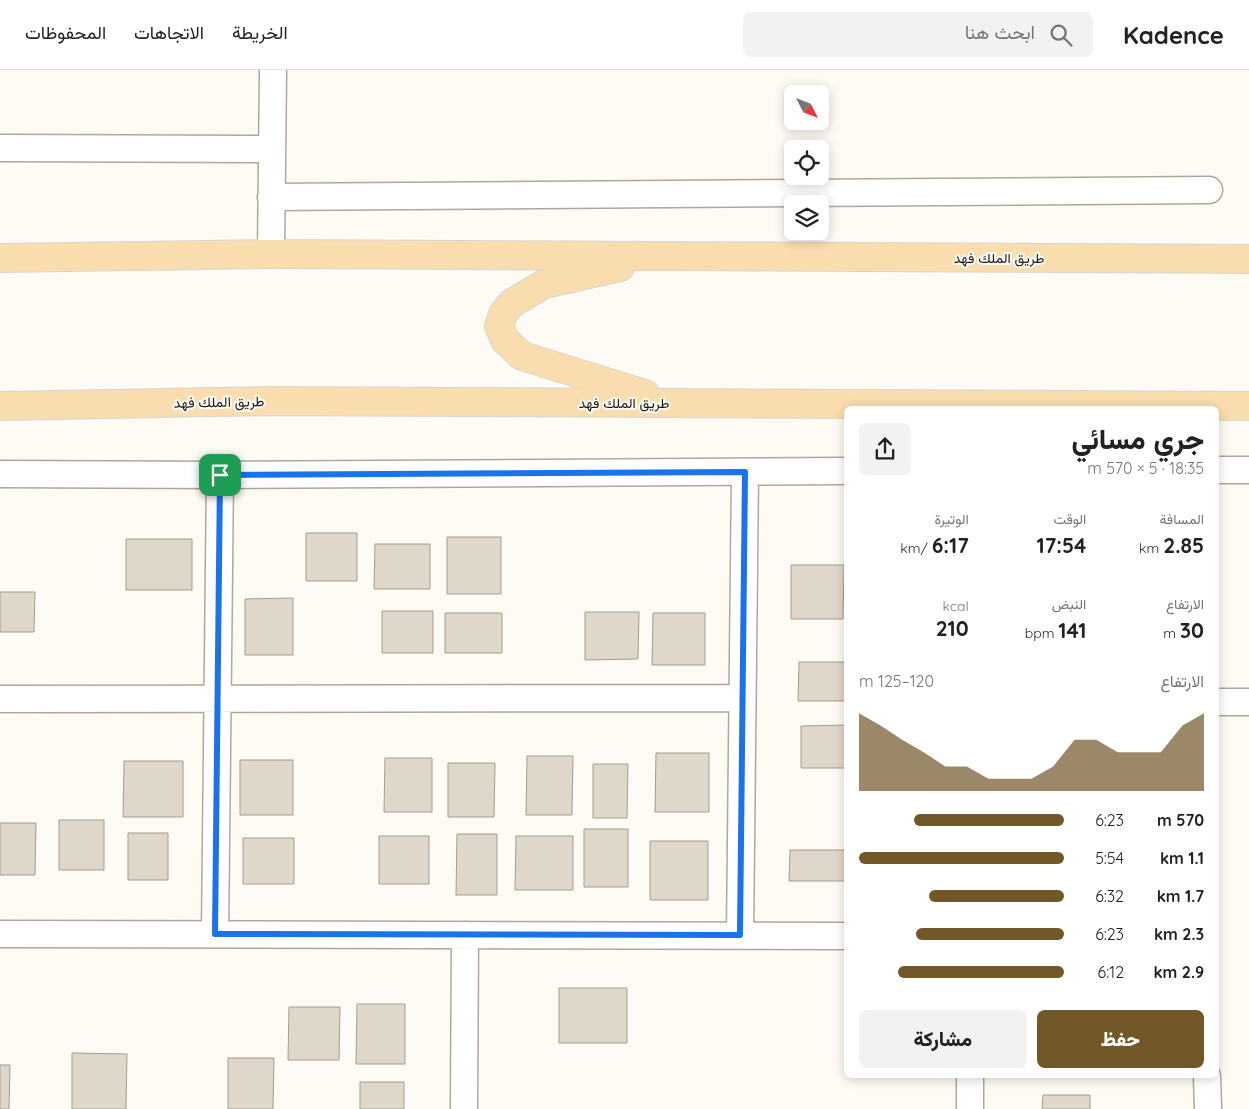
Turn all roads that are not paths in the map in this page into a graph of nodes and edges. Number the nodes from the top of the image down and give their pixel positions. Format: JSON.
{"nodes":[{"id":1,"x":272,"y":70,"type":"edge"},
{"id":2,"x":0,"y":148,"type":"edge"},
{"id":3,"x":272,"y":149,"type":"junction"},
{"id":4,"x":1209,"y":190,"type":"dead end"},
{"id":5,"x":271,"y":197,"type":"junction"},
{"id":6,"x":1249,"y":250,"type":"edge"},
{"id":7,"x":271,"y":254,"type":"junction"},
{"id":8,"x":670,"y":256,"type":"junction"},
{"id":9,"x":0,"y":258,"type":"edge"},
{"id":10,"x":1214,"y":259,"type":"junction"},
{"id":11,"x":1249,"y":259,"type":"edge"},
{"id":12,"x":674,"y":403,"type":"junction"},
{"id":13,"x":0,"y":406,"type":"edge"},
{"id":14,"x":1249,"y":406,"type":"edge"},
{"id":15,"x":1219,"y":470,"type":"edge"},
{"id":16,"x":1249,"y":470,"type":"edge"},
{"id":17,"x":844,"y":471,"type":"edge"},
{"id":18,"x":745,"y":472,"type":"junction"},
{"id":19,"x":0,"y":474,"type":"edge"},
{"id":20,"x":220,"y":475,"type":"junction"},
{"id":21,"x":742,"y":698,"type":"junction"},
{"id":22,"x":0,"y":699,"type":"edge"},
{"id":23,"x":218,"y":699,"type":"junction"},
{"id":24,"x":1219,"y":702,"type":"edge"},
{"id":25,"x":1249,"y":702,"type":"edge"},
{"id":26,"x":0,"y":934,"type":"edge"},
{"id":27,"x":215,"y":934,"type":"junction"},
{"id":28,"x":465,"y":935,"type":"junction"},
{"id":29,"x":740,"y":935,"type":"junction"},
{"id":30,"x":844,"y":936,"type":"edge"},
{"id":31,"x":970,"y":1078,"type":"edge"},
{"id":32,"x":1207,"y":1078,"type":"edge"},
{"id":33,"x":464,"y":1109,"type":"edge"},
{"id":34,"x":970,"y":1109,"type":"edge"},
{"id":35,"x":1208,"y":1109,"type":"edge"}],
"edges":[{"from":1,"to":3,"type":"street"},
{"from":2,"to":3,"type":"street"},
{"from":3,"to":5,"type":"street"},
{"from":4,"to":5,"type":"street"},
{"from":5,"to":7,"type":"street"},
{"from":6,"to":10,"type":"main road"},
{"from":7,"to":8,"type":"main road","name":"طريق الملك فهد"},
{"from":7,"to":9,"type":"main road","name":"طريق الملك فهد"},
{"from":8,"to":10,"type":"main road","name":"طريق الملك فهد"},
{"from":8,"to":12,"type":"main road"},
{"from":10,"to":11,"type":"main road","name":"طريق الملك فهد"},
{"from":12,"to":13,"type":"main road","name":"طريق الملك فهد"},
{"from":12,"to":14,"type":"main road","name":"طريق الملك فهد"},
{"from":15,"to":16,"type":"street"},
{"from":17,"to":18,"type":"street"},
{"from":18,"to":20,"type":"street"},
{"from":18,"to":21,"type":"street"},
{"from":19,"to":20,"type":"street"},
{"from":20,"to":23,"type":"street"},
{"from":21,"to":23,"type":"street"},
{"from":21,"to":29,"type":"street"},
{"from":22,"to":23,"type":"street"},
{"from":23,"to":27,"type":"street"},
{"from":24,"to":25,"type":"street"},
{"from":26,"to":27,"type":"street"},
{"from":27,"to":28,"type":"street"},
{"from":28,"to":29,"type":"street"},
{"from":28,"to":33,"type":"street"},
{"from":29,"to":30,"type":"street"},
{"from":31,"to":34,"type":"street"},
{"from":32,"to":35,"type":"street"}]}
